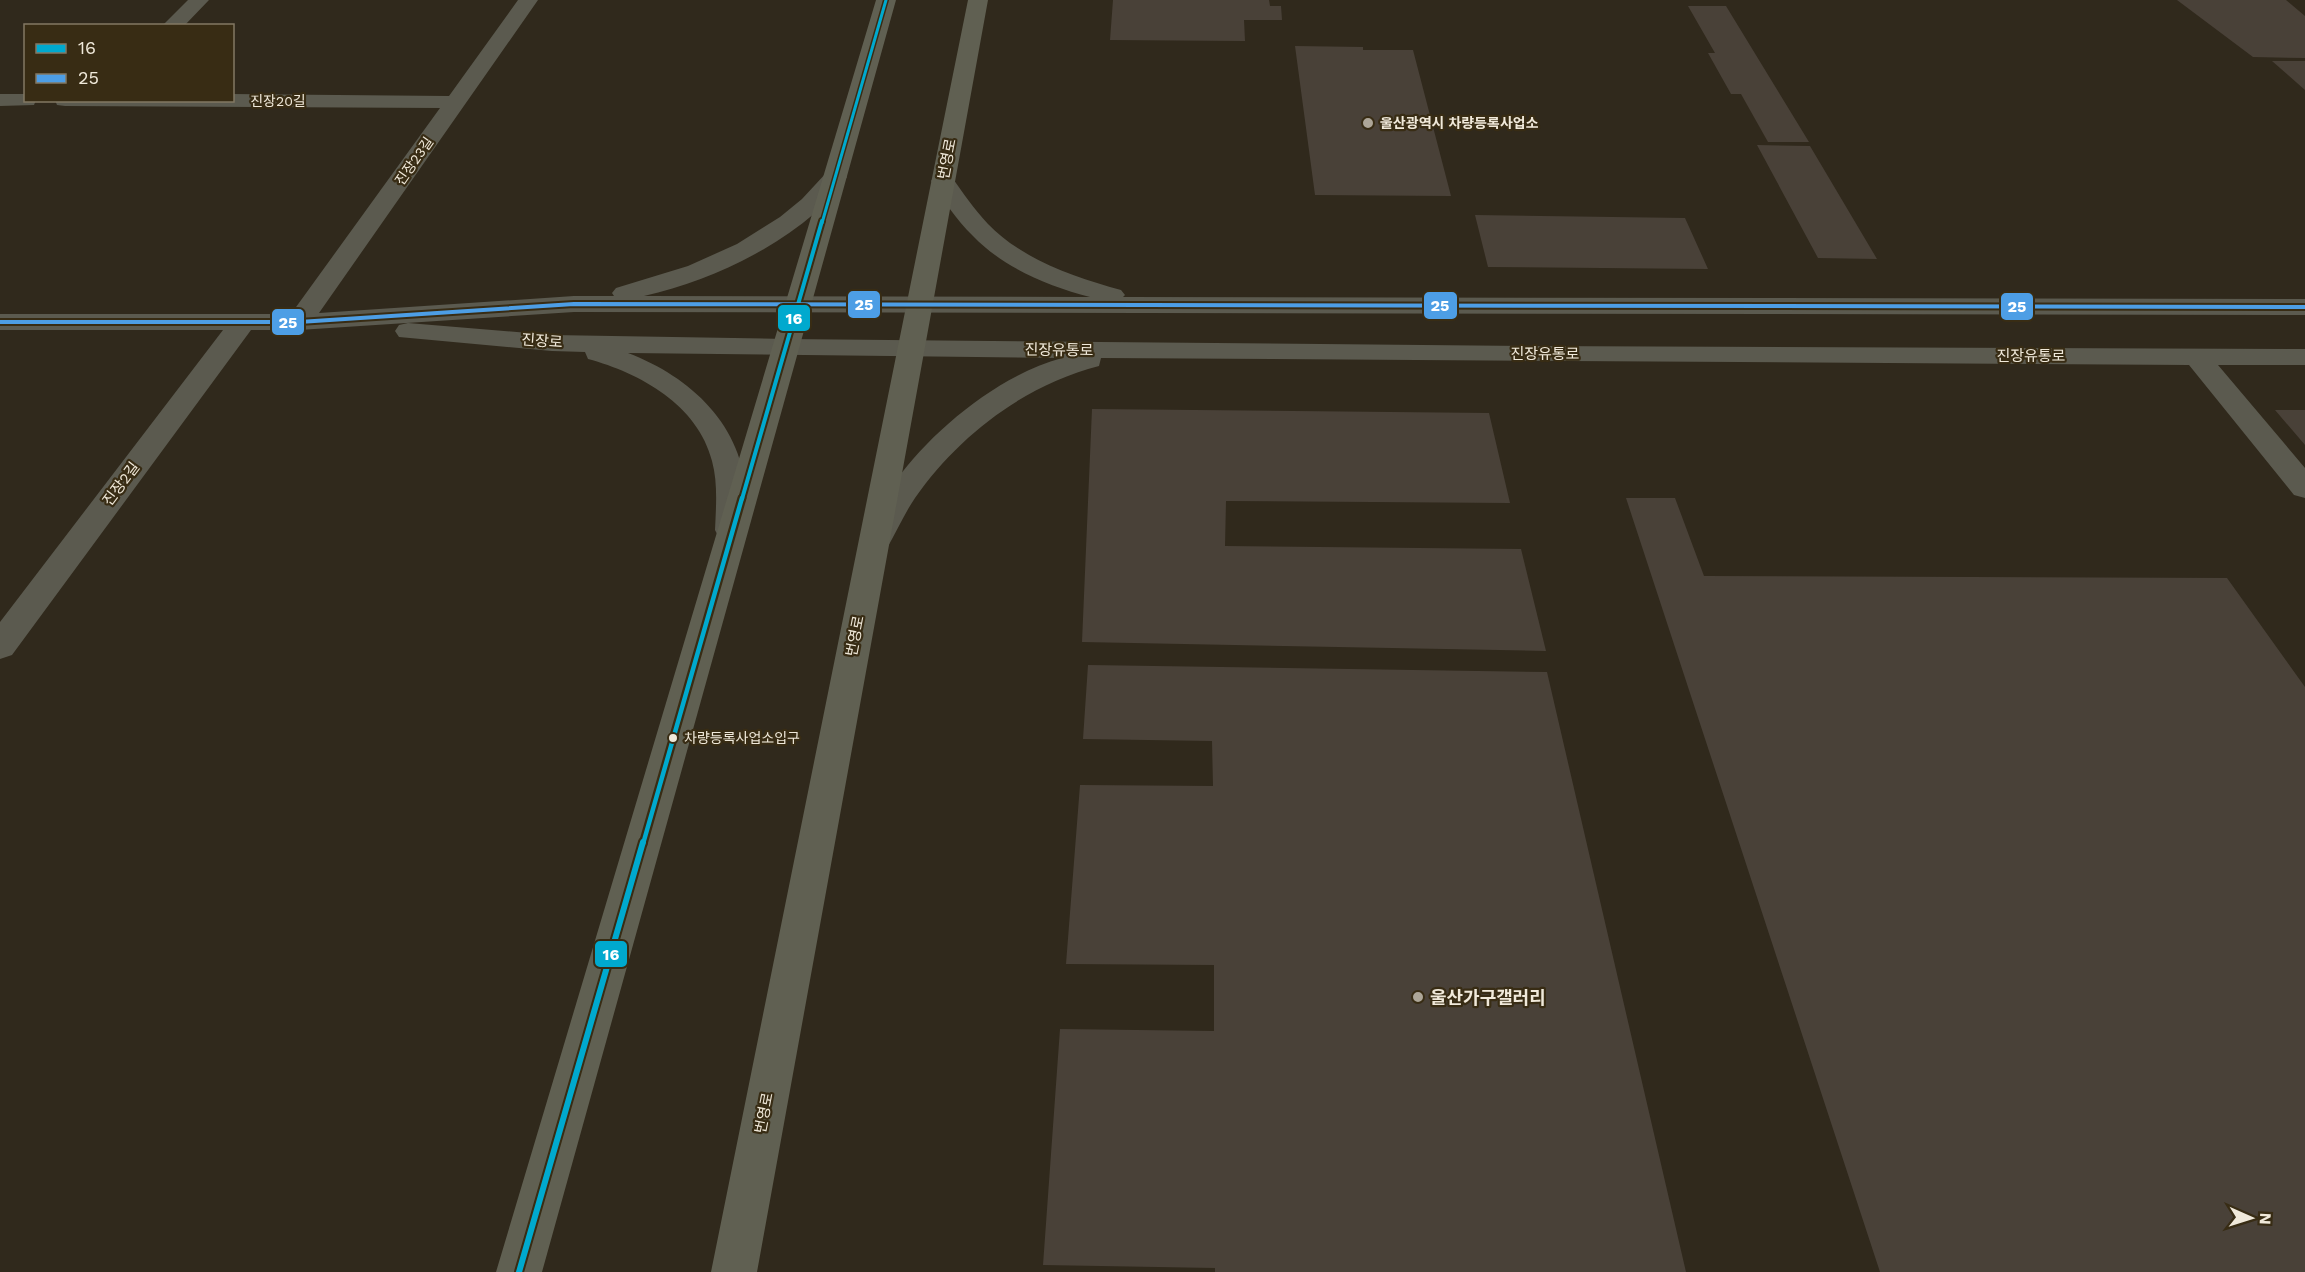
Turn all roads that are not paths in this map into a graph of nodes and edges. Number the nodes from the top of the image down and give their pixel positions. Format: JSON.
{"nodes":[{"id":1,"x":199,"y":0,"type":"edge"},
{"id":2,"x":528,"y":0,"type":"edge"},
{"id":3,"x":886,"y":0,"type":"edge"},
{"id":4,"x":978,"y":0,"type":"edge"},
{"id":5,"x":174,"y":24,"type":"edge"},
{"id":6,"x":0,"y":100,"type":"edge"},
{"id":7,"x":24,"y":100,"type":"edge"},
{"id":8,"x":234,"y":101,"type":"edge"},
{"id":9,"x":456,"y":102,"type":"junction"},
{"id":10,"x":835,"y":177,"type":"junction"},
{"id":11,"x":943,"y":181,"type":"junction"},
{"id":12,"x":574,"y":304,"type":"junction"},
{"id":13,"x":797,"y":305,"type":"junction"},
{"id":14,"x":919,"y":305,"type":"junction"},
{"id":15,"x":1160,"y":306,"type":"junction"},
{"id":16,"x":2305,"y":307,"type":"edge"},
{"id":17,"x":0,"y":322,"type":"edge"},
{"id":18,"x":243,"y":322,"type":"junction"},
{"id":19,"x":299,"y":322,"type":"junction"},
{"id":20,"x":552,"y":343,"type":"junction"},
{"id":21,"x":786,"y":347,"type":"junction"},
{"id":22,"x":911,"y":348,"type":"junction"},
{"id":23,"x":1153,"y":350,"type":"junction"},
{"id":24,"x":2197,"y":357,"type":"junction"},
{"id":25,"x":2305,"y":357,"type":"edge"},
{"id":26,"x":2305,"y":488,"type":"edge"},
{"id":27,"x":730,"y":545,"type":"junction"},
{"id":28,"x":872,"y":546,"type":"junction"},
{"id":29,"x":0,"y":646,"type":"edge"},
{"id":30,"x":519,"y":1272,"type":"edge"},
{"id":31,"x":734,"y":1272,"type":"edge"}],
"edges":[{"from":1,"to":5,"type":"street"},
{"from":2,"to":9,"type":"street","name":"진장23길"},
{"from":3,"to":10,"type":"main road"},
{"from":4,"to":11,"type":"main road","name":"번영로"},
{"from":6,"to":7,"type":"street"},
{"from":8,"to":9,"type":"street","name":"진장20길"},
{"from":9,"to":19,"type":"street","name":"진장23길"},
{"from":10,"to":12,"type":"street"},
{"from":10,"to":13,"type":"main road"},
{"from":11,"to":14,"type":"main road","name":"번영로"},
{"from":11,"to":15,"type":"street"},
{"from":12,"to":13,"type":"street","name":"진장로"},
{"from":12,"to":19,"type":"street","name":"진장로"},
{"from":13,"to":14,"type":"street"},
{"from":13,"to":21,"type":"main road"},
{"from":14,"to":15,"type":"street"},
{"from":14,"to":22,"type":"main road","name":"번영로"},
{"from":15,"to":16,"type":"street"},
{"from":17,"to":18,"type":"street","name":"진장로"},
{"from":18,"to":19,"type":"street","name":"진장로"},
{"from":18,"to":29,"type":"street","name":"진장2길"},
{"from":19,"to":20,"type":"street","name":"진장로"},
{"from":20,"to":21,"type":"street","name":"진장로"},
{"from":20,"to":27,"type":"street"},
{"from":21,"to":22,"type":"street","name":"진장유통로"},
{"from":21,"to":27,"type":"main road"},
{"from":22,"to":23,"type":"street","name":"진장유통로"},
{"from":22,"to":28,"type":"main road","name":"번영로"},
{"from":23,"to":24,"type":"street","name":"진장유통로"},
{"from":23,"to":28,"type":"street"},
{"from":24,"to":25,"type":"street","name":"진장유통로"},
{"from":24,"to":26,"type":"street"},
{"from":27,"to":30,"type":"main road"},
{"from":28,"to":31,"type":"main road","name":"번영로"}]}
